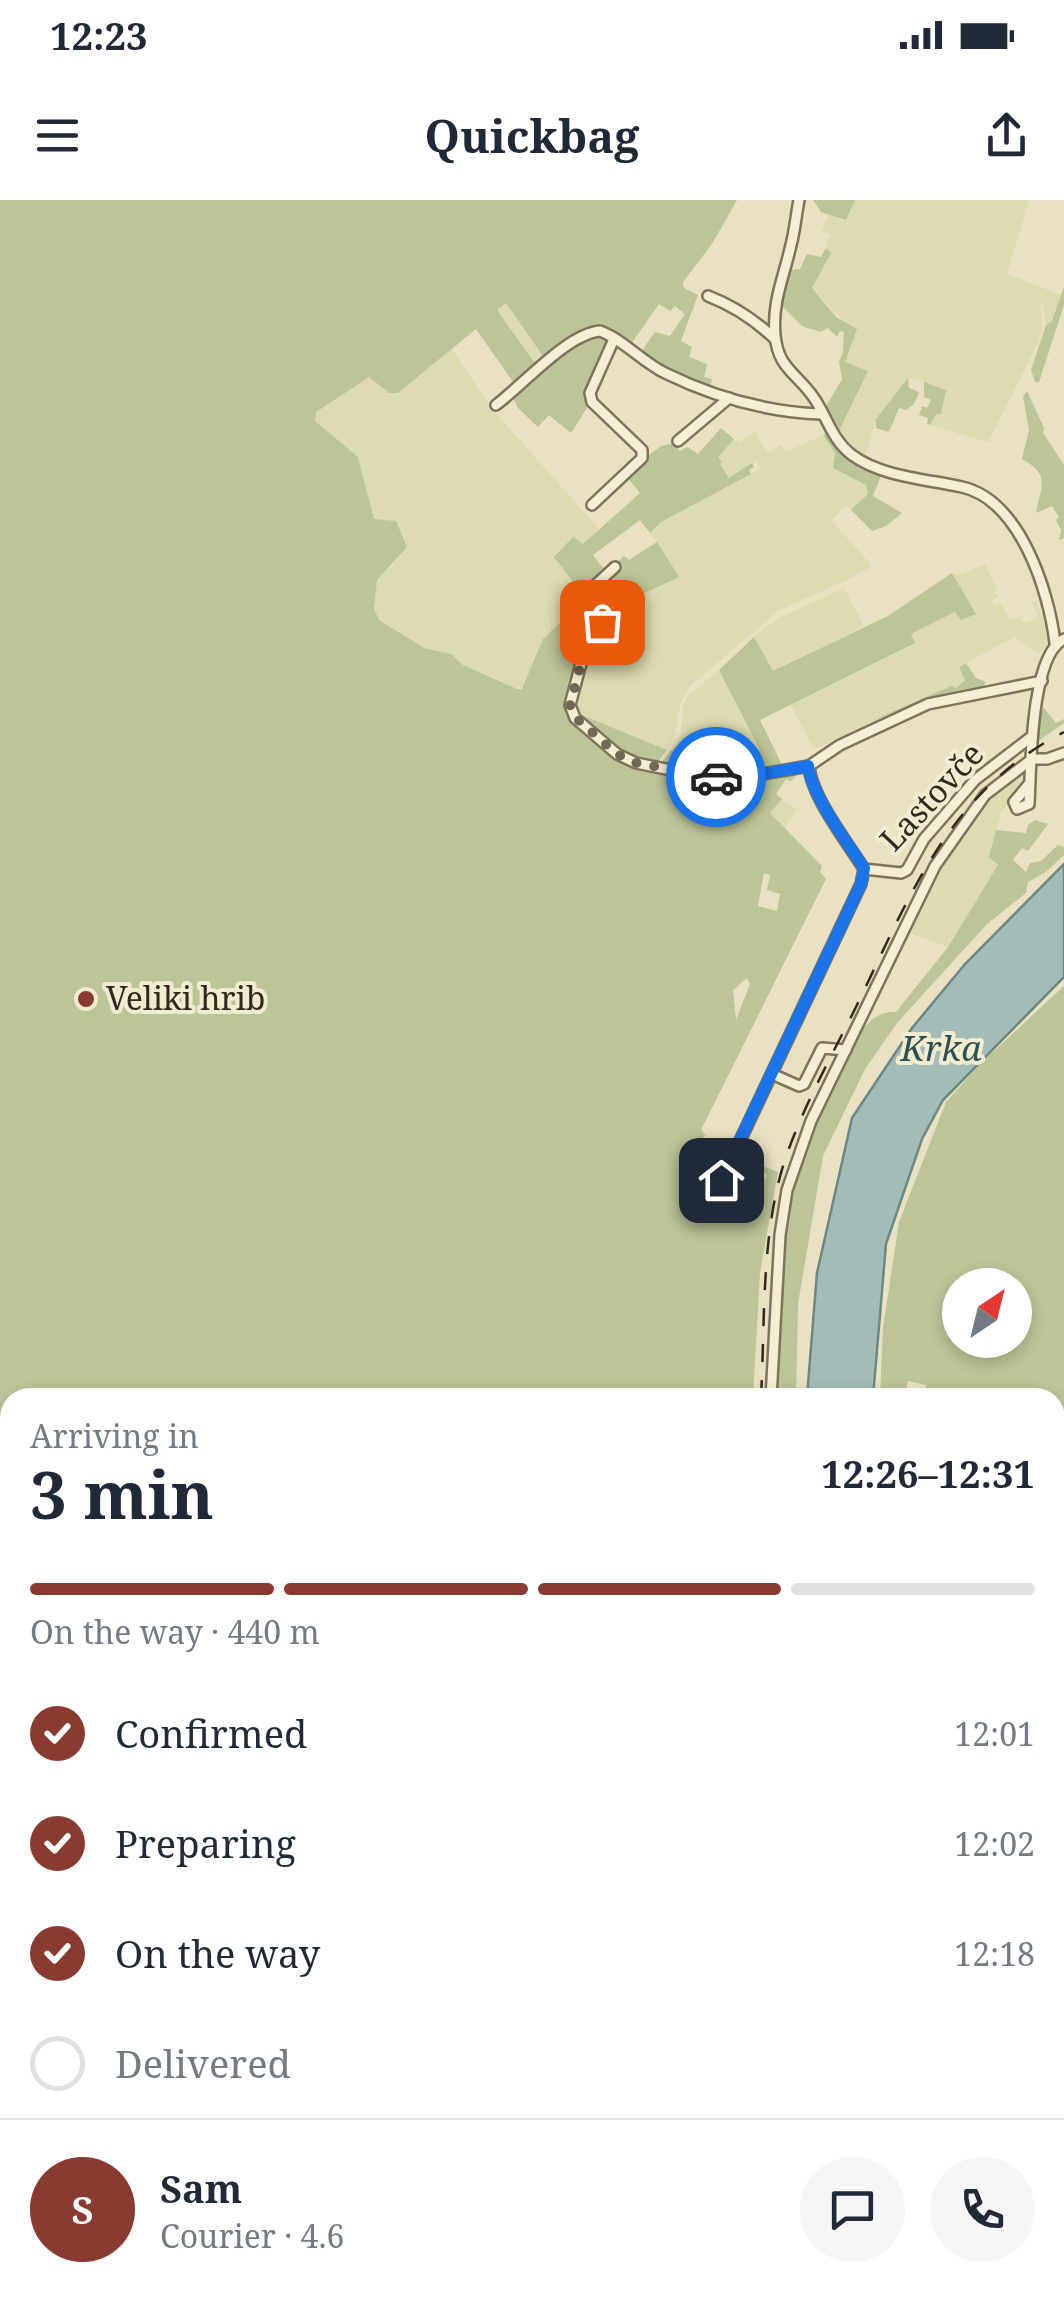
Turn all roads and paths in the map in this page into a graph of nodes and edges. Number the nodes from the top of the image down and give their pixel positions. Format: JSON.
{"nodes":[{"id":1,"x":799,"y":200,"type":"edge"},
{"id":2,"x":708,"y":296,"type":"dead end"},
{"id":3,"x":614,"y":339,"type":"junction"},
{"id":4,"x":775,"y":339,"type":"junction"},
{"id":5,"x":729,"y":398,"type":"junction"},
{"id":6,"x":496,"y":405,"type":"dead end"},
{"id":7,"x":821,"y":414,"type":"junction"},
{"id":8,"x":678,"y":441,"type":"dead end"},
{"id":9,"x":592,"y":505,"type":"dead end"},
{"id":10,"x":615,"y":567,"type":"dead end"},
{"id":11,"x":1060,"y":641,"type":"edge"},
{"id":12,"x":1042,"y":681,"type":"junction"},
{"id":13,"x":1031,"y":737,"type":"junction"},
{"id":14,"x":1064,"y":753,"type":"edge"},
{"id":15,"x":1032,"y":759,"type":"junction"},
{"id":16,"x":808,"y":766,"type":"junction"},
{"id":17,"x":1029,"y":784,"type":"dead end"},
{"id":18,"x":864,"y":868,"type":"junction"},
{"id":19,"x":846,"y":1050,"type":"junction"},
{"id":20,"x":772,"y":1074,"type":"junction"},
{"id":21,"x":721,"y":1180,"type":"dead end"},
{"id":22,"x":771,"y":1388,"type":"edge"}],
"edges":[{"from":1,"to":4,"type":"street"},
{"from":2,"to":4,"type":"street"},
{"from":3,"to":5,"type":"street"},
{"from":3,"to":6,"type":"street"},
{"from":3,"to":9,"type":"street"},
{"from":4,"to":7,"type":"street"},
{"from":5,"to":7,"type":"street"},
{"from":5,"to":8,"type":"street"},
{"from":7,"to":11,"type":"street"},
{"from":10,"to":16,"type":"street"},
{"from":11,"to":12,"type":"street"},
{"from":12,"to":13,"type":"street","name":"Lastovče"},
{"from":12,"to":16,"type":"street","name":"Lastovče"},
{"from":13,"to":15,"type":"street","name":"Lastovče"},
{"from":13,"to":18,"type":"street","name":"Lastovče"},
{"from":14,"to":15,"type":"street","name":"Lastovče"},
{"from":15,"to":17,"type":"street","name":"Lastovče"},
{"from":15,"to":19,"type":"street"},
{"from":16,"to":18,"type":"street","name":"Lastovče"},
{"from":18,"to":20,"type":"street","name":"Lastovče"},
{"from":19,"to":20,"type":"street"},
{"from":19,"to":22,"type":"street"},
{"from":20,"to":21,"type":"street","name":"Lastovče"}]}
